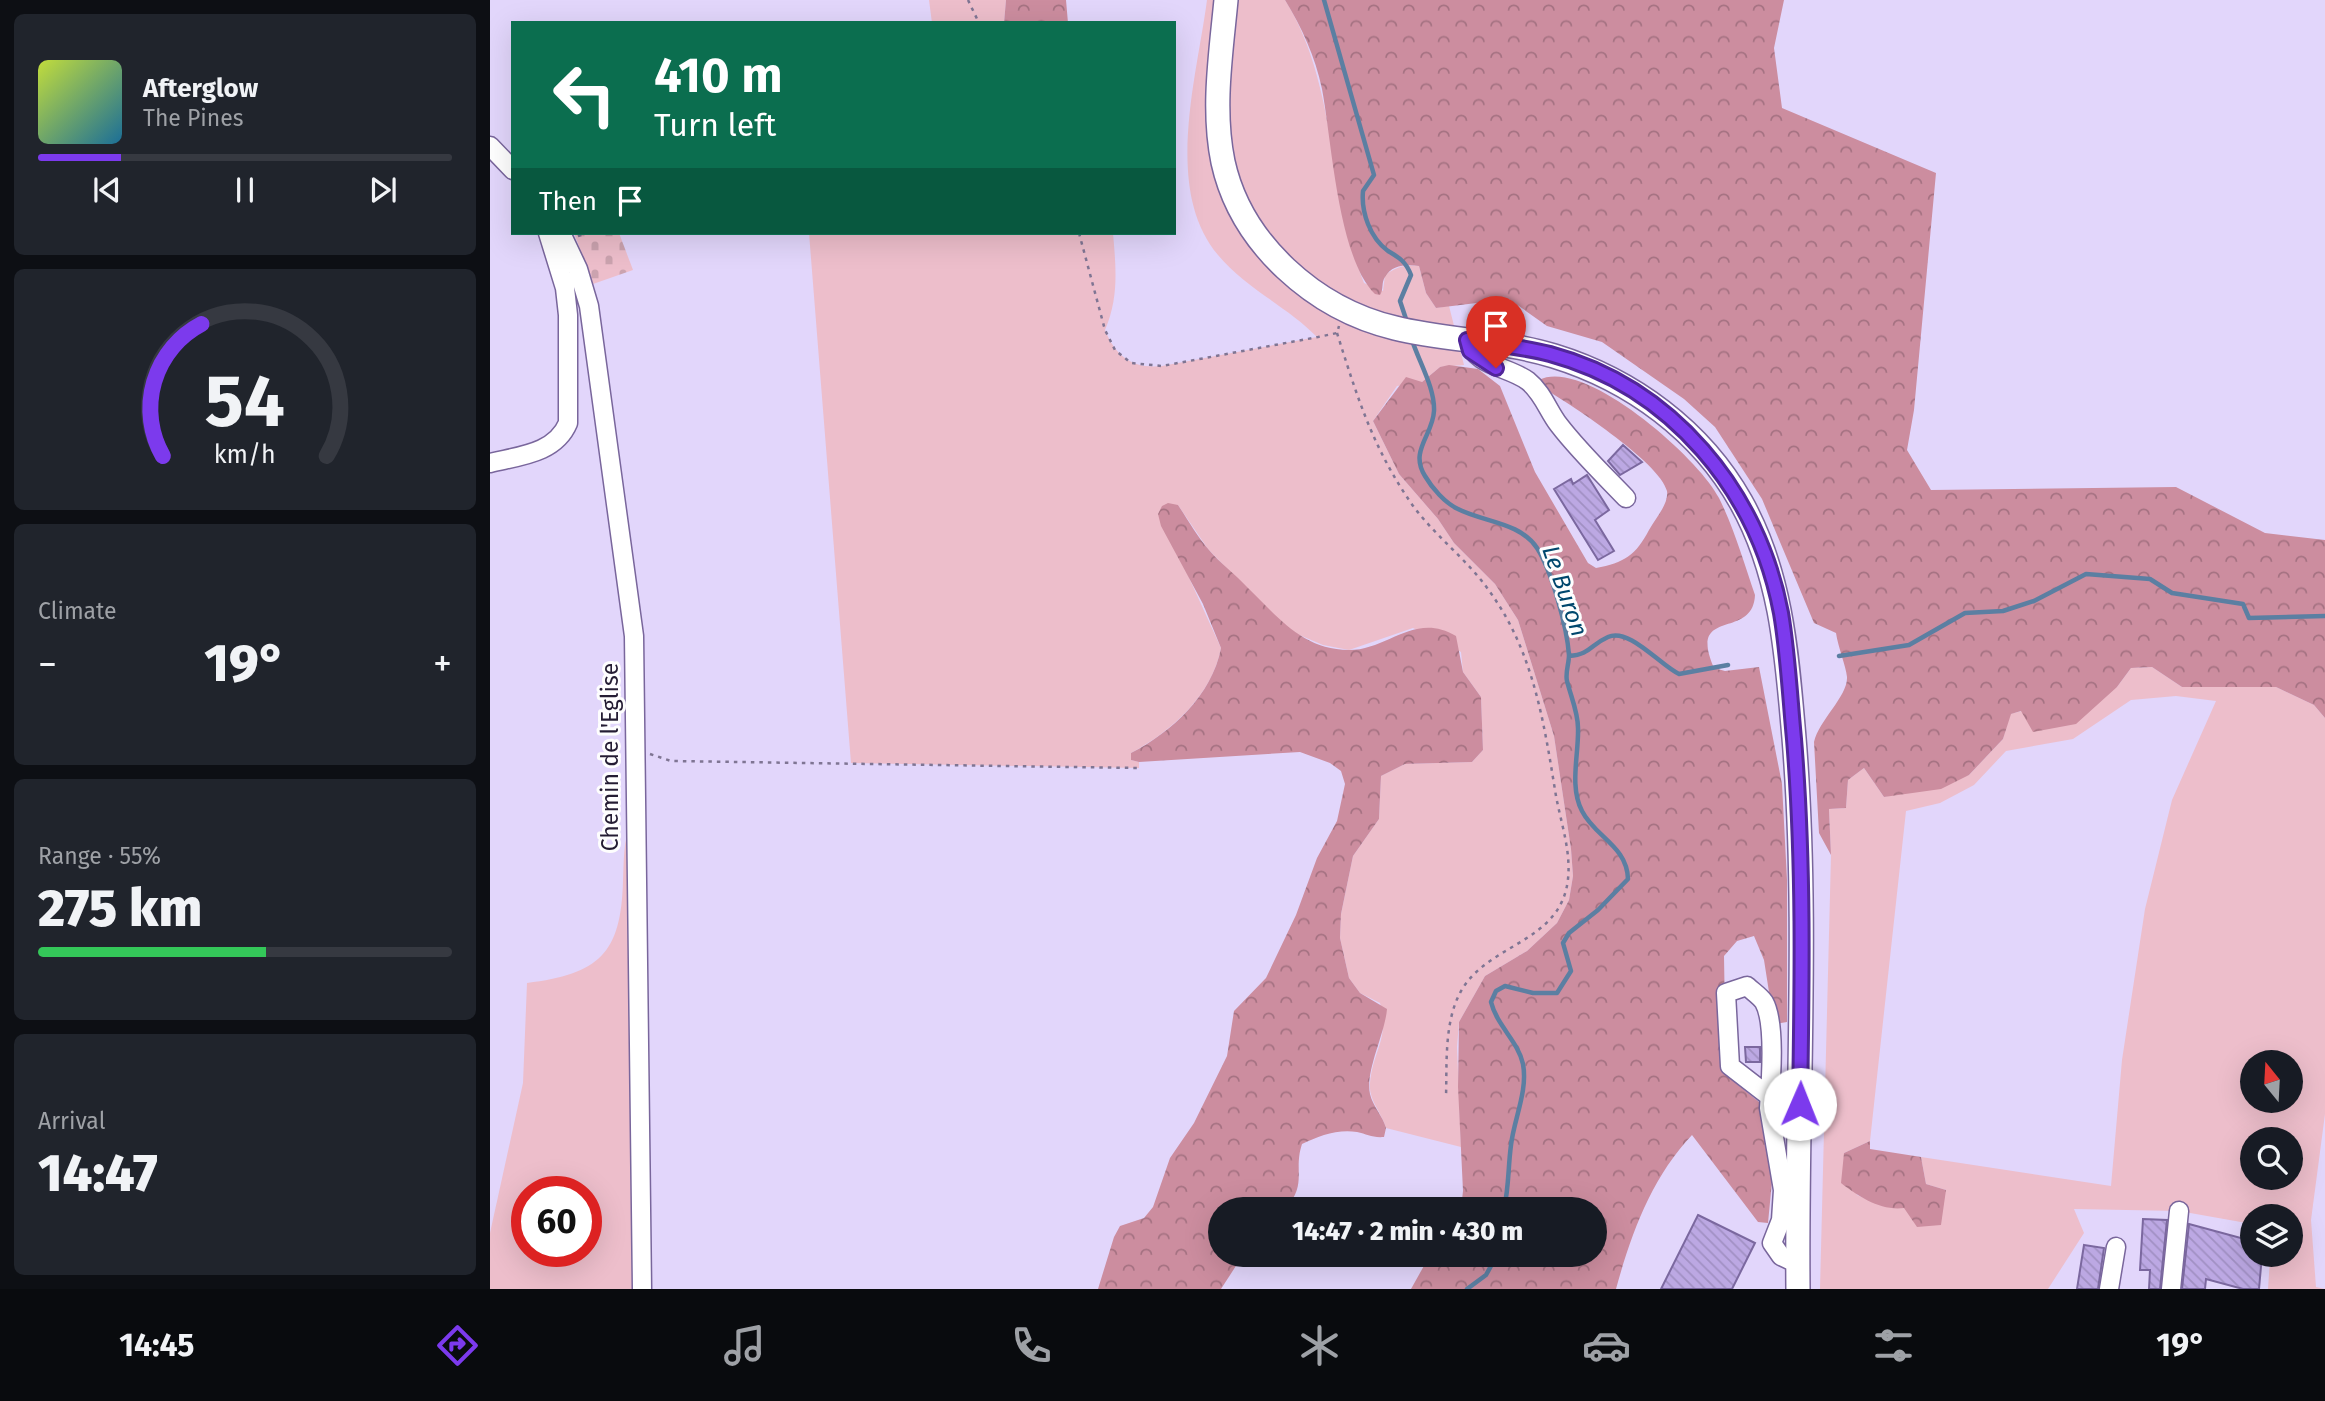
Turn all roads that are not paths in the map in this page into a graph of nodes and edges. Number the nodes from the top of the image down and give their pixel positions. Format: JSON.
{"nodes":[{"id":1,"x":1226,"y":0,"type":"edge"},
{"id":2,"x":490,"y":145,"type":"edge"},
{"id":3,"x":511,"y":168,"type":"edge"},
{"id":4,"x":549,"y":235,"type":"edge"},
{"id":5,"x":562,"y":235,"type":"edge"},
{"id":6,"x":1467,"y":340,"type":"junction"},
{"id":7,"x":490,"y":463,"type":"edge"},
{"id":8,"x":1626,"y":498,"type":"dead end"},
{"id":9,"x":1770,"y":1097,"type":"junction"},
{"id":10,"x":2179,"y":1211,"type":"dead end"},
{"id":11,"x":2116,"y":1247,"type":"dead end"},
{"id":12,"x":1798,"y":1264,"type":"junction"},
{"id":13,"x":642,"y":1289,"type":"edge"},
{"id":14,"x":1798,"y":1289,"type":"edge"},
{"id":15,"x":2109,"y":1289,"type":"edge"},
{"id":16,"x":2171,"y":1289,"type":"edge"}],
"edges":[{"from":1,"to":6,"type":"main road"},
{"from":2,"to":3,"type":"street"},
{"from":4,"to":7,"type":"street"},
{"from":5,"to":13,"type":"street","name":"Chemin de l'Eglise"},
{"from":6,"to":8,"type":"street"},
{"from":6,"to":12,"type":"main road"},
{"from":9,"to":9,"type":"street"},
{"from":9,"to":12,"type":"street"},
{"from":10,"to":16,"type":"street"},
{"from":11,"to":15,"type":"street"},
{"from":12,"to":14,"type":"main road"}]}
